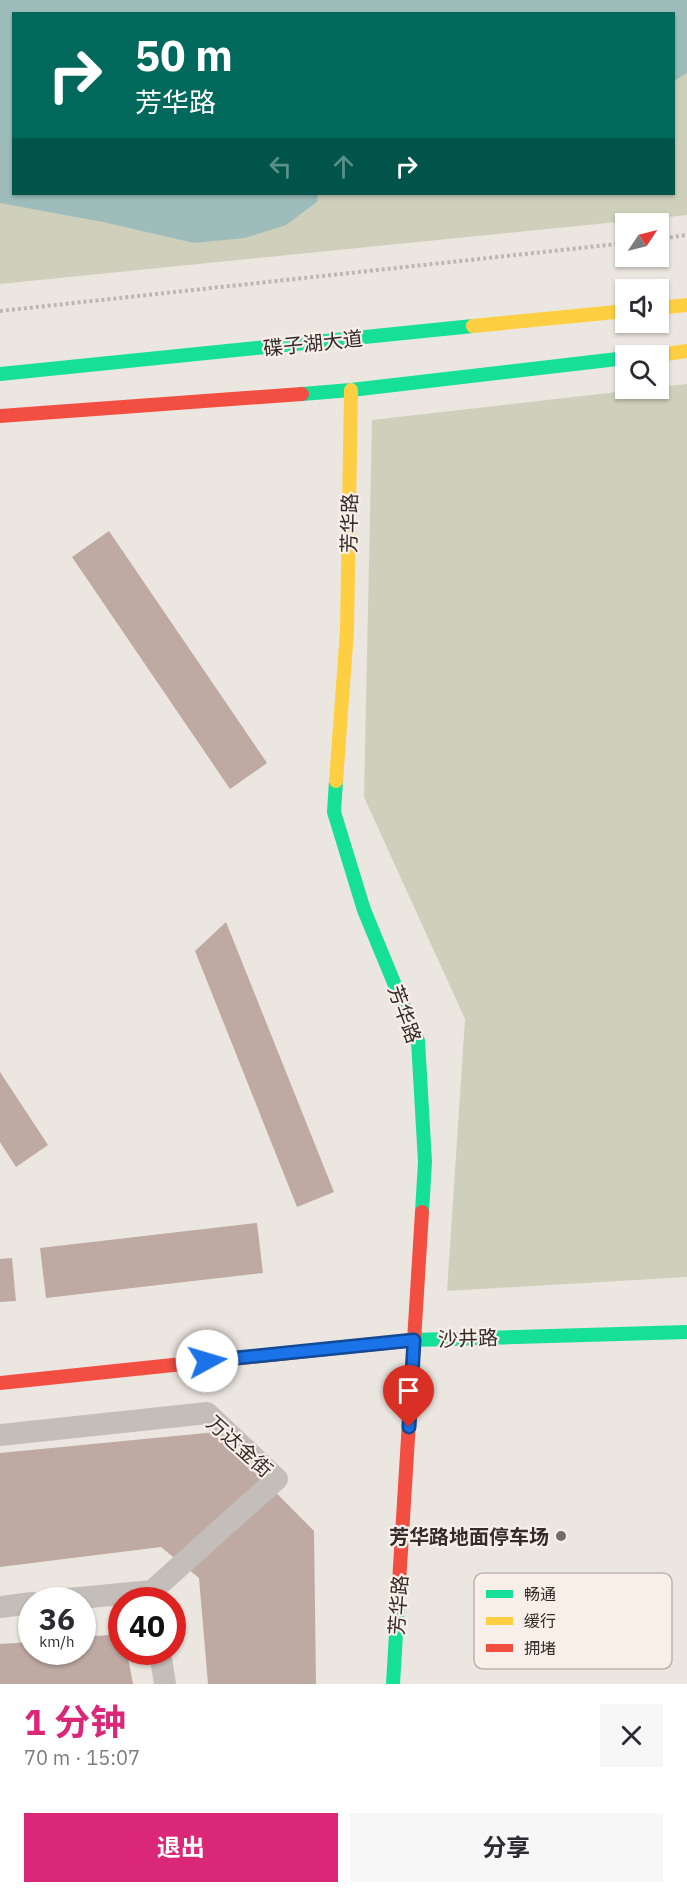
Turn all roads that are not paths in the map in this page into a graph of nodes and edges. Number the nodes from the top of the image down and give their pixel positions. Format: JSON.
{"nodes":[{"id":1,"x":687,"y":305,"type":"edge"},
{"id":2,"x":669,"y":307,"type":"edge"},
{"id":3,"x":615,"y":312,"type":"edge"},
{"id":4,"x":687,"y":351,"type":"edge"},
{"id":5,"x":669,"y":354,"type":"edge"},
{"id":6,"x":615,"y":359,"type":"edge"},
{"id":7,"x":0,"y":374,"type":"edge"},
{"id":8,"x":351,"y":390,"type":"junction"},
{"id":9,"x":0,"y":416,"type":"edge"},
{"id":10,"x":687,"y":1332,"type":"edge"},
{"id":11,"x":414,"y":1340,"type":"junction"},
{"id":12,"x":0,"y":1383,"type":"edge"},
{"id":13,"x":0,"y":1435,"type":"edge"},
{"id":14,"x":162,"y":1587,"type":"edge"},
{"id":15,"x":18,"y":1604,"type":"edge"},
{"id":16,"x":0,"y":1606,"type":"edge"},
{"id":17,"x":162,"y":1665,"type":"edge"},
{"id":18,"x":165,"y":1684,"type":"edge"},
{"id":19,"x":393,"y":1684,"type":"edge"}],
"edges":[{"from":1,"to":2,"type":"street"},
{"from":3,"to":7,"type":"street","name":"碟子湖大道"},
{"from":4,"to":5,"type":"street"},
{"from":6,"to":8,"type":"street"},
{"from":8,"to":9,"type":"street"},
{"from":8,"to":11,"type":"street","name":"芳华路"},
{"from":10,"to":11,"type":"street","name":"沙井路"},
{"from":11,"to":12,"type":"street","name":"沙井路"},
{"from":11,"to":19,"type":"street","name":"芳华路"},
{"from":13,"to":14,"type":"street","name":"万达金街"},
{"from":15,"to":16,"type":"street"},
{"from":17,"to":18,"type":"street"}]}
